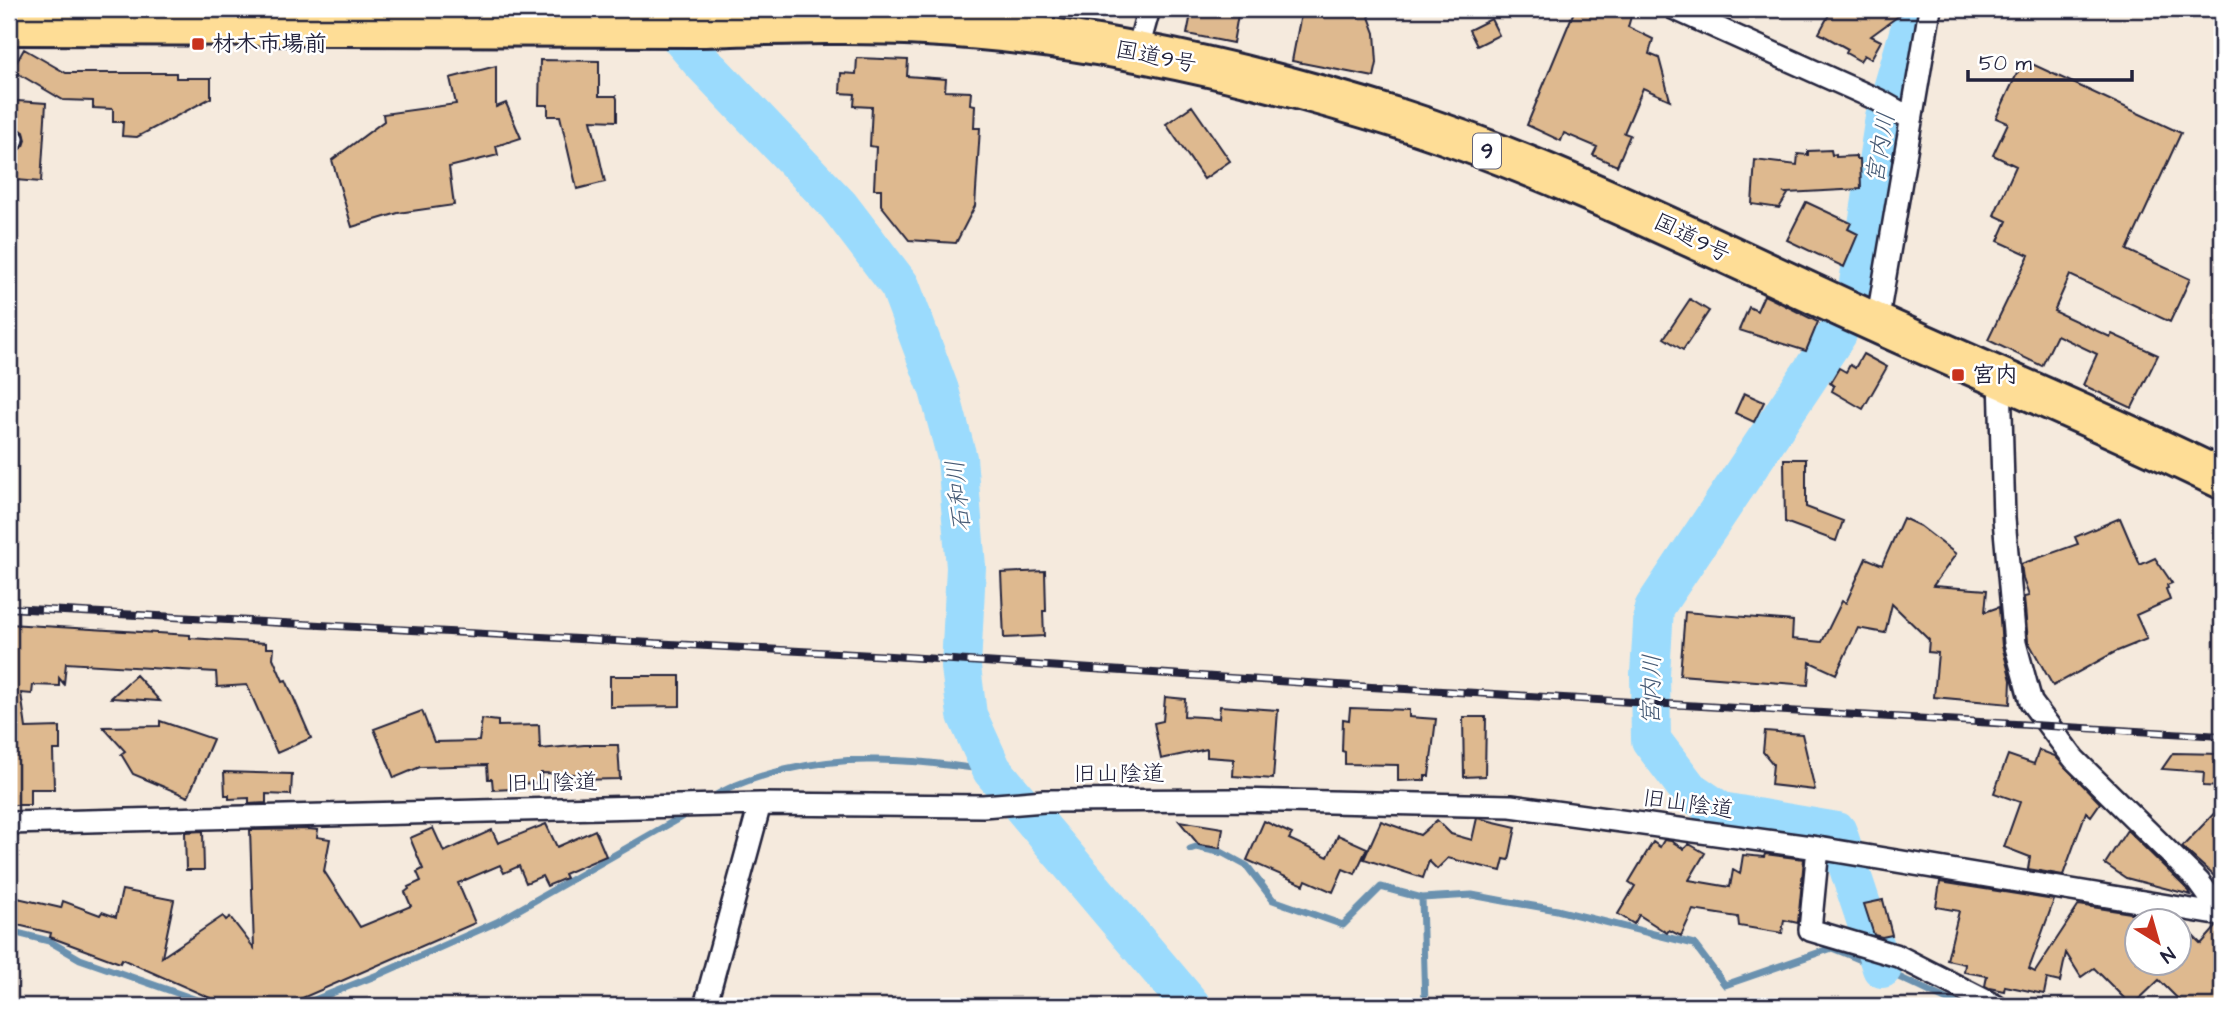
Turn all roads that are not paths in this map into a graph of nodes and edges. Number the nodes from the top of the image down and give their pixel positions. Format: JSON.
{"nodes":[{"id":1,"x":1149,"y":9,"type":"edge"},
{"id":2,"x":1675,"y":9,"type":"edge"},
{"id":3,"x":1930,"y":9,"type":"edge"},
{"id":4,"x":304,"y":17,"type":"edge"},
{"id":5,"x":421,"y":17,"type":"edge"},
{"id":6,"x":9,"y":25,"type":"edge"},
{"id":7,"x":1137,"y":52,"type":"junction"},
{"id":8,"x":1910,"y":118,"type":"junction"},
{"id":9,"x":1877,"y":323,"type":"junction"},
{"id":10,"x":2000,"y":378,"type":"junction"},
{"id":11,"x":2222,"y":479,"type":"edge"},
{"id":12,"x":760,"y":804,"type":"junction"},
{"id":13,"x":9,"y":823,"type":"edge"},
{"id":14,"x":1818,"y":848,"type":"junction"},
{"id":15,"x":2222,"y":914,"type":"edge"},
{"id":16,"x":705,"y":1006,"type":"edge"},
{"id":17,"x":1996,"y":1006,"type":"edge"}],
"edges":[{"from":1,"to":7,"type":"street"},
{"from":2,"to":8,"type":"street"},
{"from":3,"to":8,"type":"street"},
{"from":4,"to":5,"type":"highway","name":"国道9号","number":"9"},
{"from":4,"to":6,"type":"highway","name":"国道9号","number":"9"},
{"from":5,"to":7,"type":"highway","name":"国道9号","number":"9"},
{"from":7,"to":9,"type":"highway","name":"国道9号","number":"9"},
{"from":8,"to":9,"type":"street"},
{"from":9,"to":10,"type":"highway","name":"国道9号","number":"9"},
{"from":10,"to":11,"type":"highway","name":"国道9号","number":"9"},
{"from":10,"to":15,"type":"street"},
{"from":12,"to":13,"type":"street","name":"旧山陰道"},
{"from":12,"to":14,"type":"street","name":"旧山陰道"},
{"from":12,"to":16,"type":"street"},
{"from":14,"to":15,"type":"street","name":"旧山陰道"},
{"from":14,"to":17,"type":"street"}]}
